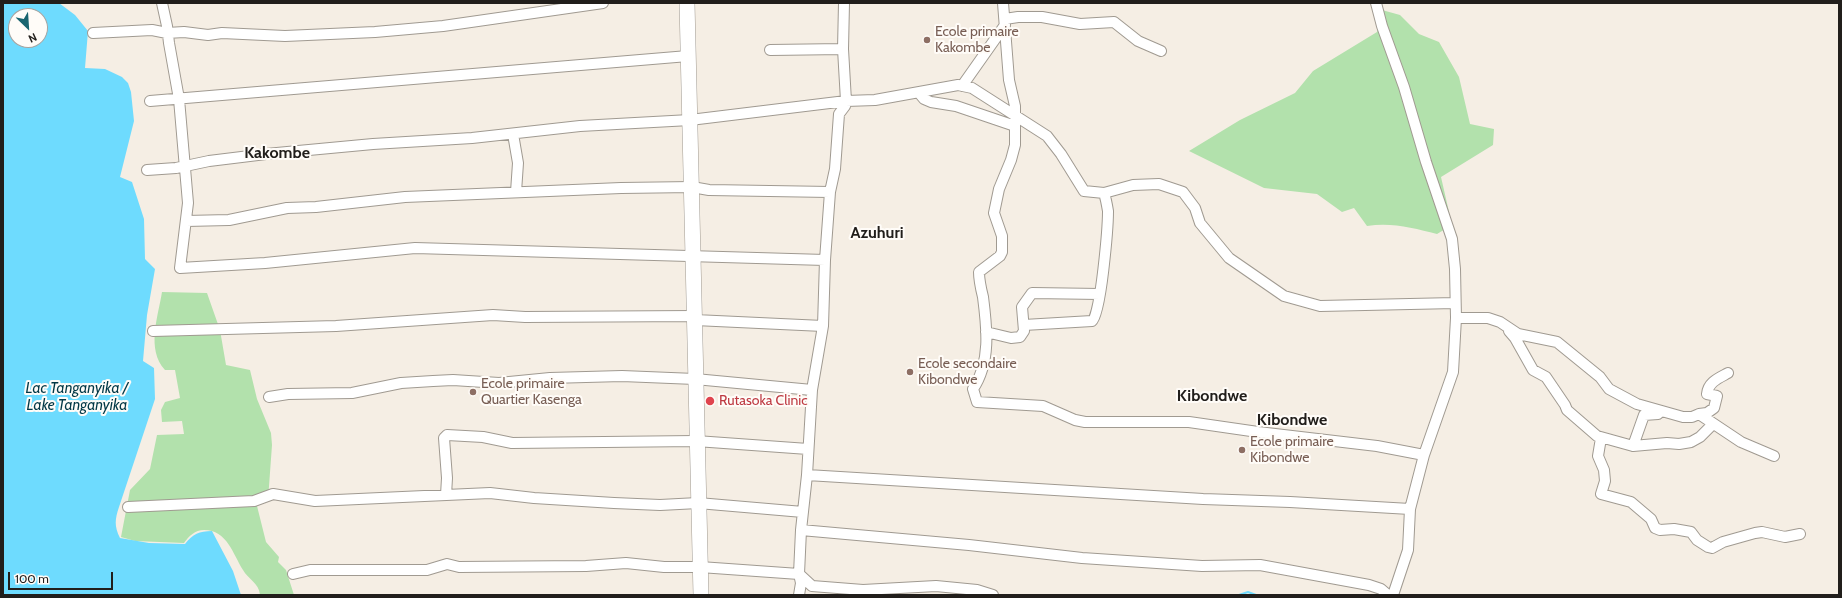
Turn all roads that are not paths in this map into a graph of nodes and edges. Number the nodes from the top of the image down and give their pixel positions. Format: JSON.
{"nodes":[{"id":1,"x":162,"y":3,"type":"edge"},
{"id":2,"x":603,"y":3,"type":"edge"},
{"id":3,"x":687,"y":3,"type":"edge"},
{"id":4,"x":844,"y":3,"type":"edge"},
{"id":5,"x":1004,"y":3,"type":"edge"},
{"id":6,"x":1376,"y":3,"type":"edge"},
{"id":7,"x":1005,"y":22,"type":"junction"},
{"id":8,"x":93,"y":33,"type":"dead end"},
{"id":9,"x":167,"y":33,"type":"junction"},
{"id":10,"x":843,"y":49,"type":"junction"},
{"id":11,"x":770,"y":50,"type":"dead end"},
{"id":12,"x":1161,"y":51,"type":"dead end"},
{"id":13,"x":688,"y":56,"type":"junction"},
{"id":14,"x":962,"y":86,"type":"junction"},
{"id":15,"x":919,"y":93,"type":"junction"},
{"id":16,"x":179,"y":99,"type":"junction"},
{"id":17,"x":846,"y":101,"type":"junction"},
{"id":18,"x":150,"y":102,"type":"dead end"},
{"id":19,"x":690,"y":120,"type":"junction"},
{"id":20,"x":1016,"y":121,"type":"junction"},
{"id":21,"x":513,"y":134,"type":"junction"},
{"id":22,"x":185,"y":166,"type":"junction"},
{"id":23,"x":147,"y":170,"type":"dead end"},
{"id":24,"x":692,"y":187,"type":"junction"},
{"id":25,"x":516,"y":192,"type":"junction"},
{"id":26,"x":830,"y":192,"type":"junction"},
{"id":27,"x":1104,"y":193,"type":"junction"},
{"id":28,"x":186,"y":221,"type":"junction"},
{"id":29,"x":693,"y":255,"type":"junction"},
{"id":30,"x":825,"y":260,"type":"junction"},
{"id":31,"x":1100,"y":294,"type":"junction"},
{"id":32,"x":1455,"y":303,"type":"junction"},
{"id":33,"x":695,"y":318,"type":"junction"},
{"id":34,"x":1456,"y":318,"type":"junction"},
{"id":35,"x":1500,"y":322,"type":"junction"},
{"id":36,"x":1024,"y":325,"type":"junction"},
{"id":37,"x":823,"y":326,"type":"junction"},
{"id":38,"x":153,"y":331,"type":"dead end"},
{"id":39,"x":986,"y":332,"type":"junction"},
{"id":40,"x":1728,"y":372,"type":"dead end"},
{"id":41,"x":695,"y":379,"type":"junction"},
{"id":42,"x":812,"y":390,"type":"junction"},
{"id":43,"x":270,"y":396,"type":"dead end"},
{"id":44,"x":1668,"y":412,"type":"junction"},
{"id":45,"x":1699,"y":414,"type":"junction"},
{"id":46,"x":1713,"y":424,"type":"junction"},
{"id":47,"x":1601,"y":438,"type":"junction"},
{"id":48,"x":696,"y":441,"type":"junction"},
{"id":49,"x":1632,"y":446,"type":"junction"},
{"id":50,"x":808,"y":449,"type":"junction"},
{"id":51,"x":1424,"y":455,"type":"junction"},
{"id":52,"x":1774,"y":456,"type":"dead end"},
{"id":53,"x":807,"y":475,"type":"junction"},
{"id":54,"x":446,"y":495,"type":"junction"},
{"id":55,"x":698,"y":503,"type":"junction"},
{"id":56,"x":128,"y":506,"type":"dead end"},
{"id":57,"x":1410,"y":510,"type":"junction"},
{"id":58,"x":803,"y":512,"type":"junction"},
{"id":59,"x":801,"y":530,"type":"junction"},
{"id":60,"x":1800,"y":534,"type":"dead end"},
{"id":61,"x":700,"y":566,"type":"junction"},
{"id":62,"x":293,"y":574,"type":"dead end"},
{"id":63,"x":798,"y":574,"type":"junction"},
{"id":64,"x":701,"y":595,"type":"edge"},
{"id":65,"x":799,"y":595,"type":"edge"},
{"id":66,"x":993,"y":595,"type":"edge"},
{"id":67,"x":1388,"y":595,"type":"edge"},
{"id":68,"x":1393,"y":595,"type":"edge"}],
"edges":[{"from":1,"to":9,"type":"street"},
{"from":2,"to":9,"type":"street"},
{"from":3,"to":13,"type":"highway"},
{"from":4,"to":10,"type":"street"},
{"from":5,"to":7,"type":"street"},
{"from":6,"to":32,"type":"street"},
{"from":7,"to":12,"type":"street"},
{"from":7,"to":14,"type":"street"},
{"from":7,"to":20,"type":"street"},
{"from":8,"to":9,"type":"street"},
{"from":9,"to":16,"type":"street"},
{"from":10,"to":11,"type":"street"},
{"from":10,"to":17,"type":"street"},
{"from":13,"to":16,"type":"street"},
{"from":13,"to":19,"type":"highway"},
{"from":14,"to":15,"type":"street"},
{"from":14,"to":20,"type":"street"},
{"from":15,"to":17,"type":"street"},
{"from":15,"to":20,"type":"street"},
{"from":16,"to":18,"type":"street"},
{"from":16,"to":22,"type":"street"},
{"from":17,"to":19,"type":"street"},
{"from":17,"to":26,"type":"street"},
{"from":19,"to":21,"type":"street"},
{"from":19,"to":24,"type":"highway"},
{"from":20,"to":27,"type":"street"},
{"from":20,"to":39,"type":"street"},
{"from":21,"to":22,"type":"street"},
{"from":21,"to":25,"type":"street"},
{"from":22,"to":23,"type":"street"},
{"from":22,"to":28,"type":"street"},
{"from":24,"to":25,"type":"street"},
{"from":24,"to":26,"type":"street"},
{"from":24,"to":29,"type":"highway"},
{"from":25,"to":28,"type":"street"},
{"from":26,"to":30,"type":"street"},
{"from":27,"to":31,"type":"street"},
{"from":27,"to":32,"type":"street"},
{"from":28,"to":29,"type":"street"},
{"from":29,"to":30,"type":"street"},
{"from":29,"to":33,"type":"highway"},
{"from":30,"to":37,"type":"street"},
{"from":31,"to":36,"type":"street"},
{"from":31,"to":36,"type":"street"},
{"from":32,"to":34,"type":"street"},
{"from":33,"to":37,"type":"street"},
{"from":33,"to":38,"type":"street"},
{"from":33,"to":41,"type":"highway"},
{"from":34,"to":35,"type":"street"},
{"from":34,"to":51,"type":"street"},
{"from":35,"to":44,"type":"street"},
{"from":35,"to":47,"type":"street"},
{"from":36,"to":39,"type":"street"},
{"from":37,"to":42,"type":"street"},
{"from":39,"to":51,"type":"street"},
{"from":40,"to":45,"type":"street"},
{"from":41,"to":42,"type":"street"},
{"from":41,"to":43,"type":"street"},
{"from":41,"to":48,"type":"highway"},
{"from":42,"to":50,"type":"street"},
{"from":44,"to":45,"type":"street"},
{"from":44,"to":49,"type":"street"},
{"from":45,"to":46,"type":"street"},
{"from":46,"to":49,"type":"street"},
{"from":46,"to":52,"type":"street"},
{"from":47,"to":49,"type":"street"},
{"from":47,"to":60,"type":"street"},
{"from":48,"to":50,"type":"street"},
{"from":48,"to":54,"type":"street"},
{"from":48,"to":55,"type":"highway"},
{"from":50,"to":53,"type":"street"},
{"from":51,"to":57,"type":"street"},
{"from":53,"to":57,"type":"street"},
{"from":53,"to":58,"type":"street"},
{"from":54,"to":55,"type":"street"},
{"from":54,"to":56,"type":"street"},
{"from":55,"to":58,"type":"street"},
{"from":55,"to":61,"type":"highway"},
{"from":57,"to":68,"type":"street"},
{"from":58,"to":59,"type":"street"},
{"from":59,"to":63,"type":"street"},
{"from":59,"to":67,"type":"street"},
{"from":61,"to":62,"type":"street"},
{"from":61,"to":63,"type":"street"},
{"from":61,"to":64,"type":"highway"},
{"from":63,"to":65,"type":"street"},
{"from":63,"to":66,"type":"street"}]}
